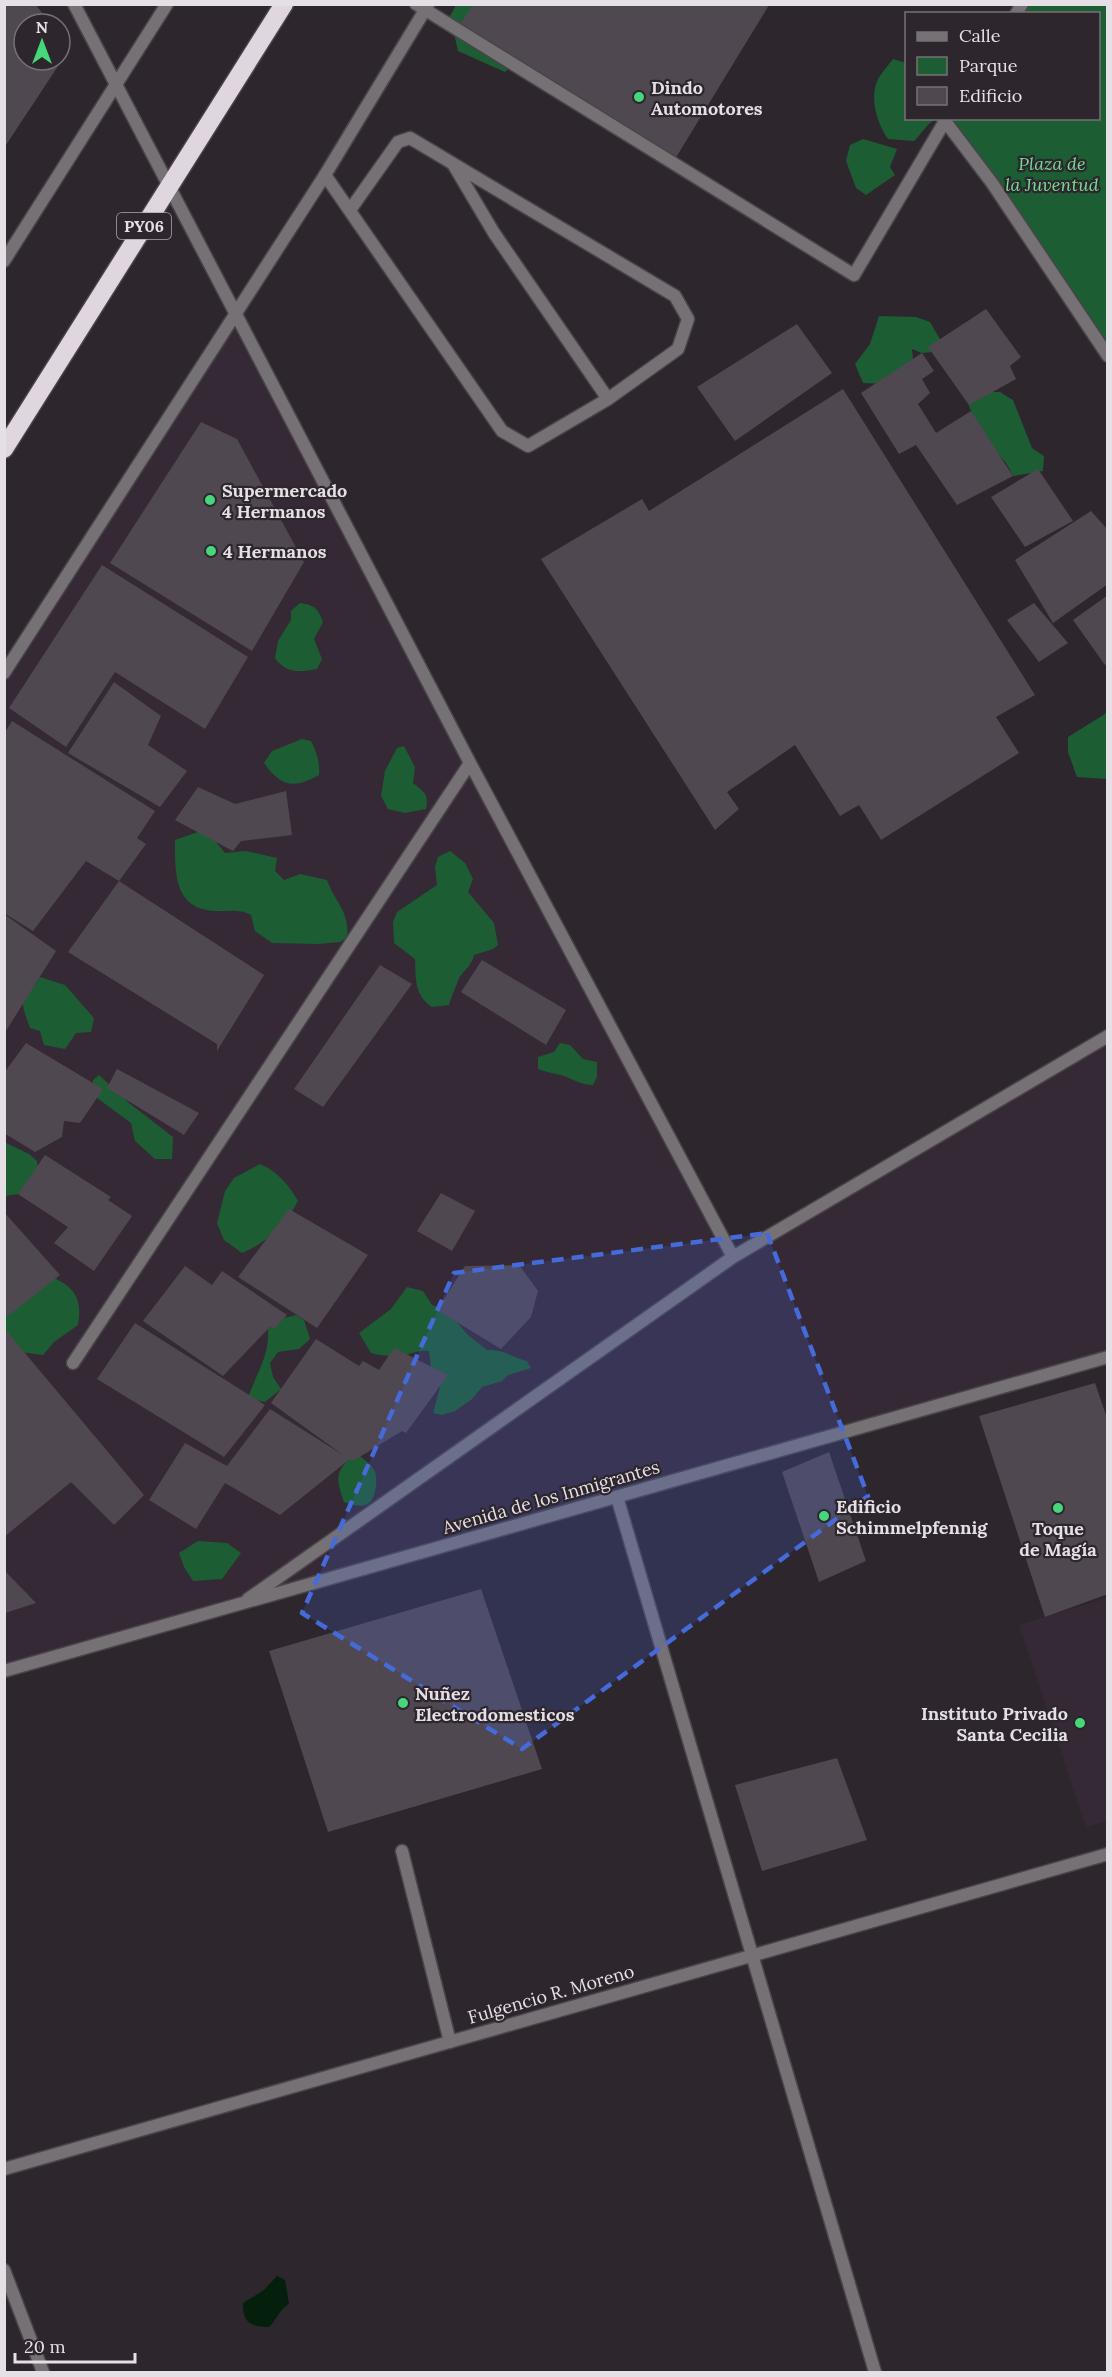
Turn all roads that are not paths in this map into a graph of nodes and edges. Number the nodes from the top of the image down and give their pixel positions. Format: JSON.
{"nodes":[{"id":1,"x":74,"y":4,"type":"edge"},
{"id":2,"x":167,"y":4,"type":"edge"},
{"id":3,"x":284,"y":4,"type":"edge"},
{"id":4,"x":423,"y":7,"type":"edge"},
{"id":5,"x":116,"y":87,"type":"junction"},
{"id":6,"x":946,"y":120,"type":"edge"},
{"id":7,"x":453,"y":164,"type":"junction"},
{"id":8,"x":326,"y":175,"type":"junction"},
{"id":9,"x":169,"y":187,"type":"junction"},
{"id":10,"x":350,"y":210,"type":"junction"},
{"id":11,"x":4,"y":261,"type":"edge"},
{"id":12,"x":235,"y":315,"type":"junction"},
{"id":13,"x":1107,"y":356,"type":"edge"},
{"id":14,"x":608,"y":399,"type":"junction"},
{"id":15,"x":4,"y":449,"type":"edge"},
{"id":16,"x":4,"y":673,"type":"edge"},
{"id":17,"x":470,"y":763,"type":"junction"},
{"id":18,"x":1107,"y":1036,"type":"edge"},
{"id":19,"x":733,"y":1257,"type":"junction"},
{"id":20,"x":1107,"y":1357,"type":"edge"},
{"id":21,"x":73,"y":1363,"type":"dead end"},
{"id":22,"x":617,"y":1497,"type":"junction"},
{"id":23,"x":240,"y":1604,"type":"junction"},
{"id":24,"x":4,"y":1671,"type":"edge"},
{"id":25,"x":402,"y":1851,"type":"dead end"},
{"id":26,"x":1107,"y":1854,"type":"edge"},
{"id":27,"x":752,"y":1955,"type":"junction"},
{"id":28,"x":450,"y":2042,"type":"junction"},
{"id":29,"x":4,"y":2169,"type":"edge"},
{"id":30,"x":4,"y":2270,"type":"edge"},
{"id":31,"x":43,"y":2373,"type":"edge"},
{"id":32,"x":875,"y":2373,"type":"edge"}],
"edges":[{"from":1,"to":5,"type":"street"},
{"from":2,"to":5,"type":"street"},
{"from":3,"to":9,"type":"highway","number":"PY06"},
{"from":4,"to":6,"type":"street"},
{"from":4,"to":8,"type":"street"},
{"from":5,"to":9,"type":"street"},
{"from":5,"to":11,"type":"street"},
{"from":6,"to":13,"type":"street"},
{"from":7,"to":10,"type":"street"},
{"from":7,"to":14,"type":"street"},
{"from":7,"to":14,"type":"street"},
{"from":8,"to":10,"type":"street"},
{"from":8,"to":12,"type":"street"},
{"from":9,"to":12,"type":"street"},
{"from":9,"to":15,"type":"highway","number":"PY06"},
{"from":10,"to":14,"type":"street"},
{"from":12,"to":16,"type":"street"},
{"from":12,"to":17,"type":"street"},
{"from":17,"to":19,"type":"street"},
{"from":17,"to":21,"type":"street"},
{"from":18,"to":19,"type":"street"},
{"from":19,"to":23,"type":"street"},
{"from":20,"to":22,"type":"street","name":"Avenida de los Inmigrantes"},
{"from":22,"to":23,"type":"street","name":"Avenida de los Inmigrantes"},
{"from":22,"to":27,"type":"street"},
{"from":23,"to":24,"type":"street","name":"Avenida de los Inmigrantes"},
{"from":25,"to":28,"type":"street"},
{"from":26,"to":27,"type":"street","name":"Fulgencio R. Moreno"},
{"from":27,"to":28,"type":"street","name":"Fulgencio R. Moreno"},
{"from":27,"to":32,"type":"street"},
{"from":28,"to":29,"type":"street","name":"Fulgencio R. Moreno"},
{"from":30,"to":31,"type":"street"}]}
